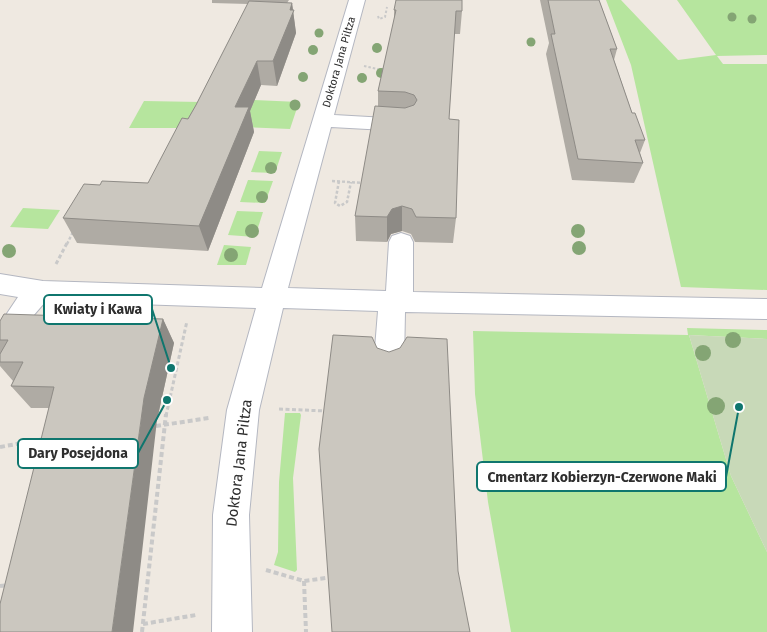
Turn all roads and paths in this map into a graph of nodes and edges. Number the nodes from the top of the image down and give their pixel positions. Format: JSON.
{"nodes":[{"id":1,"x":357,"y":0,"type":"edge"},
{"id":2,"x":387,"y":8,"type":"joint"},
{"id":3,"x":358,"y":64,"type":"dead end"},
{"id":4,"x":382,"y":70,"type":"edge"},
{"id":5,"x":322,"y":120,"type":"junction"},
{"id":6,"x":404,"y":125,"type":"edge"},
{"id":7,"x":331,"y":181,"type":"dead end"},
{"id":8,"x":339,"y":181,"type":"junction"},
{"id":9,"x":350,"y":182,"type":"junction"},
{"id":10,"x":364,"y":183,"type":"edge"},
{"id":11,"x":74,"y":230,"type":"edge"},
{"id":12,"x":401,"y":242,"type":"dead end"},
{"id":13,"x":0,"y":284,"type":"edge"},
{"id":14,"x":40,"y":290,"type":"junction"},
{"id":15,"x":272,"y":298,"type":"junction"},
{"id":16,"x":395,"y":301,"type":"junction"},
{"id":17,"x":767,"y":309,"type":"edge"},
{"id":18,"x":187,"y":322,"type":"dead end"},
{"id":19,"x":0,"y":350,"type":"edge"},
{"id":20,"x":389,"y":361,"type":"edge"},
{"id":21,"x":279,"y":409,"type":"dead end"},
{"id":22,"x":328,"y":411,"type":"edge"},
{"id":23,"x":219,"y":416,"type":"dead end"},
{"id":24,"x":164,"y":424,"type":"junction"},
{"id":25,"x":156,"y":426,"type":"dead end"},
{"id":26,"x":50,"y":439,"type":"edge"},
{"id":27,"x":0,"y":447,"type":"edge"},
{"id":28,"x":269,"y":571,"type":"dead end"},
{"id":29,"x":326,"y":578,"type":"edge"},
{"id":30,"x":304,"y":581,"type":"junction"},
{"id":31,"x":0,"y":586,"type":"edge"},
{"id":32,"x":7,"y":595,"type":"edge"},
{"id":33,"x":201,"y":614,"type":"dead end"},
{"id":34,"x":143,"y":624,"type":"junction"},
{"id":35,"x":142,"y":632,"type":"edge"},
{"id":36,"x":232,"y":632,"type":"edge"},
{"id":37,"x":306,"y":632,"type":"edge"}],
"edges":[{"from":1,"to":5,"type":"street","name":"Doktora Jana Piltza"},
{"from":2,"to":2,"type":"path"},
{"from":3,"to":4,"type":"path"},
{"from":5,"to":6,"type":"street"},
{"from":5,"to":15,"type":"street","name":"Doktora Jana Piltza"},
{"from":7,"to":8,"type":"path"},
{"from":8,"to":9,"type":"path"},
{"from":8,"to":9,"type":"path"},
{"from":9,"to":10,"type":"path"},
{"from":11,"to":14,"type":"path"},
{"from":12,"to":16,"type":"street"},
{"from":13,"to":14,"type":"street"},
{"from":14,"to":15,"type":"street"},
{"from":14,"to":19,"type":"street"},
{"from":15,"to":16,"type":"street"},
{"from":15,"to":36,"type":"street","name":"Doktora Jana Piltza"},
{"from":16,"to":17,"type":"street"},
{"from":16,"to":20,"type":"street"},
{"from":18,"to":24,"type":"path"},
{"from":21,"to":22,"type":"path"},
{"from":23,"to":24,"type":"path"},
{"from":24,"to":25,"type":"path"},
{"from":24,"to":34,"type":"path"},
{"from":26,"to":27,"type":"path"},
{"from":28,"to":30,"type":"path"},
{"from":29,"to":30,"type":"path"},
{"from":30,"to":37,"type":"path"},
{"from":31,"to":32,"type":"path"},
{"from":33,"to":34,"type":"path"},
{"from":34,"to":35,"type":"path"}]}
